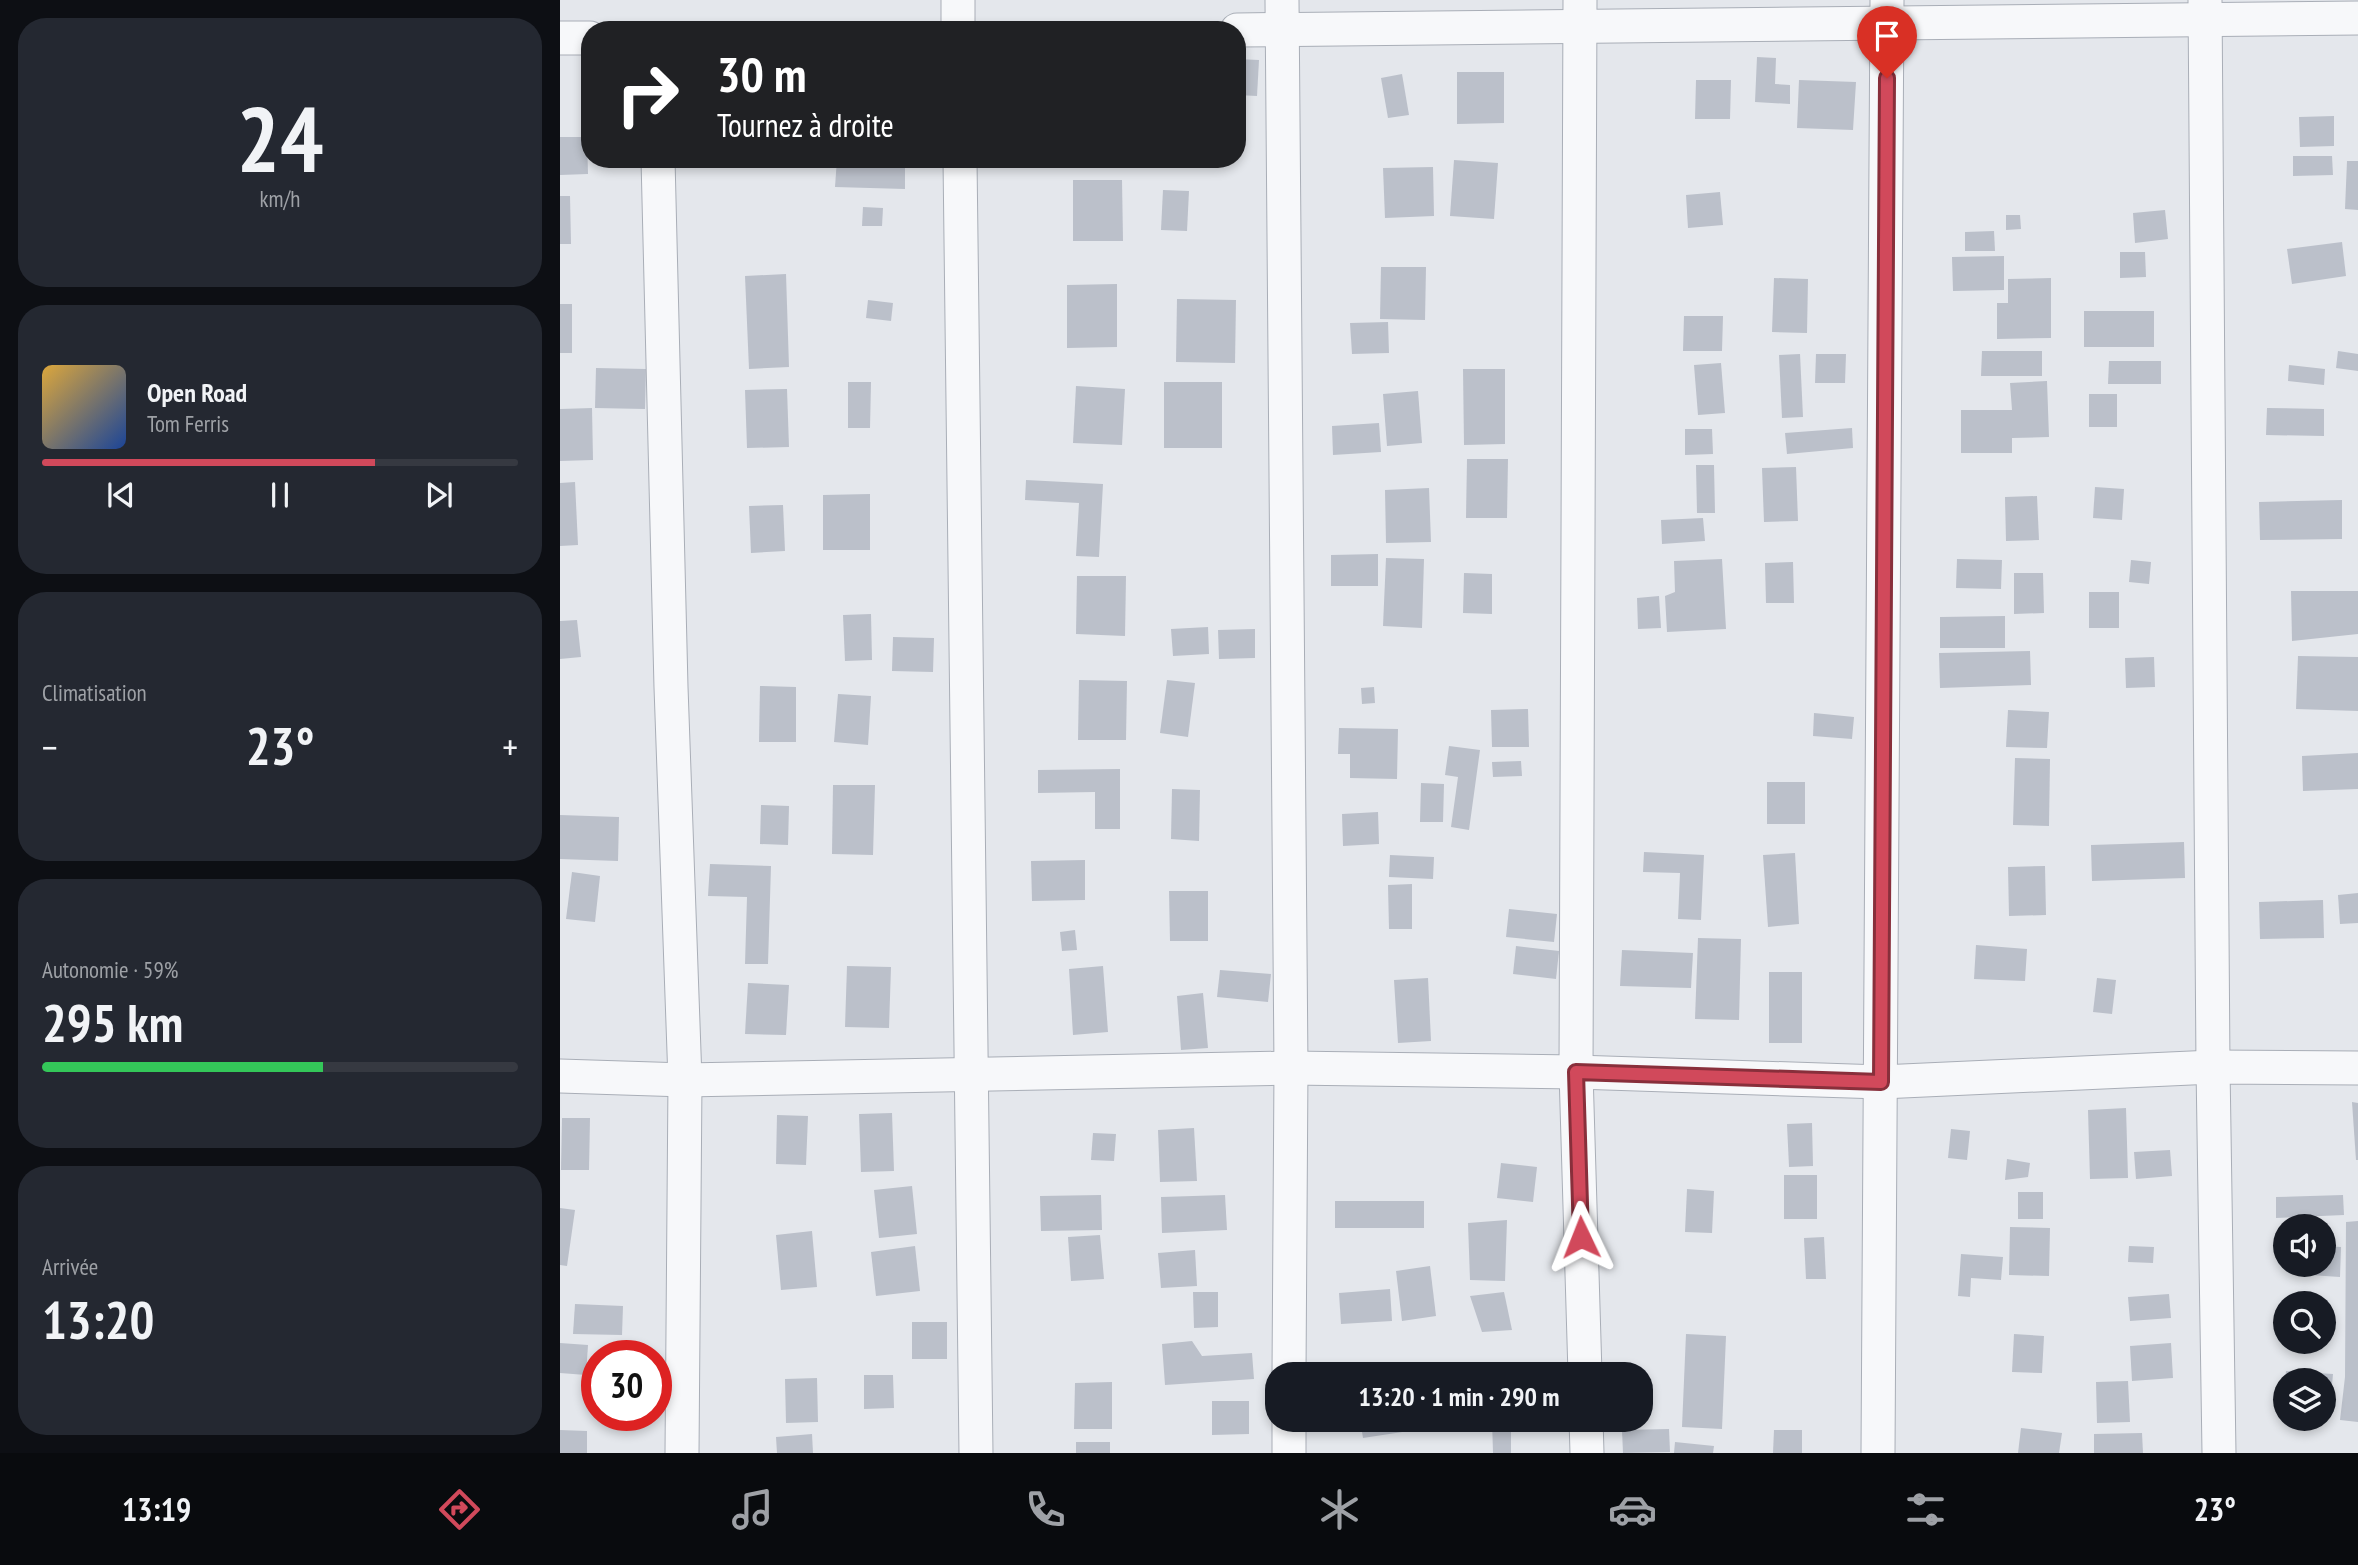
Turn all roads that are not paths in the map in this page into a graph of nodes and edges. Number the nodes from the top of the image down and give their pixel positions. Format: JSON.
{"nodes":[{"id":1,"x":958,"y":0,"type":"edge"},
{"id":2,"x":2205,"y":10,"type":"edge"},
{"id":3,"x":1887,"y":11,"type":"edge"},
{"id":4,"x":1581,"y":13,"type":"edge"},
{"id":5,"x":1282,"y":15,"type":"edge"},
{"id":6,"x":2358,"y":18,"type":"edge"},
{"id":7,"x":958,"y":21,"type":"edge"},
{"id":8,"x":1246,"y":27,"type":"edge"},
{"id":9,"x":560,"y":38,"type":"edge"},
{"id":10,"x":581,"y":38,"type":"edge"},
{"id":11,"x":658,"y":168,"type":"edge"},
{"id":12,"x":960,"y":168,"type":"edge"},
{"id":13,"x":2213,"y":1067,"type":"junction"},
{"id":14,"x":1291,"y":1068,"type":"junction"},
{"id":15,"x":2358,"y":1068,"type":"edge"},
{"id":16,"x":1576,"y":1072,"type":"junction"},
{"id":17,"x":973,"y":1074,"type":"junction"},
{"id":18,"x":560,"y":1076,"type":"edge"},
{"id":19,"x":685,"y":1080,"type":"junction"},
{"id":20,"x":1881,"y":1082,"type":"junction"},
{"id":21,"x":1289,"y":1362,"type":"edge"},
{"id":22,"x":1585,"y":1362,"type":"edge"},
{"id":23,"x":1289,"y":1432,"type":"edge"},
{"id":24,"x":1586,"y":1432,"type":"edge"},
{"id":25,"x":682,"y":1453,"type":"edge"},
{"id":26,"x":976,"y":1453,"type":"edge"},
{"id":27,"x":1289,"y":1453,"type":"edge"},
{"id":28,"x":1587,"y":1453,"type":"edge"},
{"id":29,"x":1878,"y":1453,"type":"edge"},
{"id":30,"x":2219,"y":1453,"type":"edge"}],
"edges":[{"from":1,"to":7,"type":"street"},
{"from":2,"to":3,"type":"street"},
{"from":2,"to":6,"type":"street"},
{"from":2,"to":13,"type":"street"},
{"from":3,"to":4,"type":"street"},
{"from":3,"to":20,"type":"street"},
{"from":4,"to":5,"type":"street"},
{"from":4,"to":16,"type":"street"},
{"from":5,"to":8,"type":"street"},
{"from":5,"to":14,"type":"street"},
{"from":9,"to":10,"type":"street"},
{"from":11,"to":19,"type":"street"},
{"from":12,"to":17,"type":"street"},
{"from":13,"to":15,"type":"street"},
{"from":13,"to":20,"type":"street"},
{"from":13,"to":30,"type":"street"},
{"from":14,"to":16,"type":"street"},
{"from":14,"to":17,"type":"street"},
{"from":14,"to":21,"type":"street"},
{"from":16,"to":20,"type":"street"},
{"from":16,"to":22,"type":"street"},
{"from":17,"to":19,"type":"street"},
{"from":17,"to":26,"type":"street"},
{"from":18,"to":19,"type":"street"},
{"from":19,"to":25,"type":"street"},
{"from":20,"to":29,"type":"street"},
{"from":23,"to":27,"type":"street"},
{"from":24,"to":28,"type":"street"}]}
